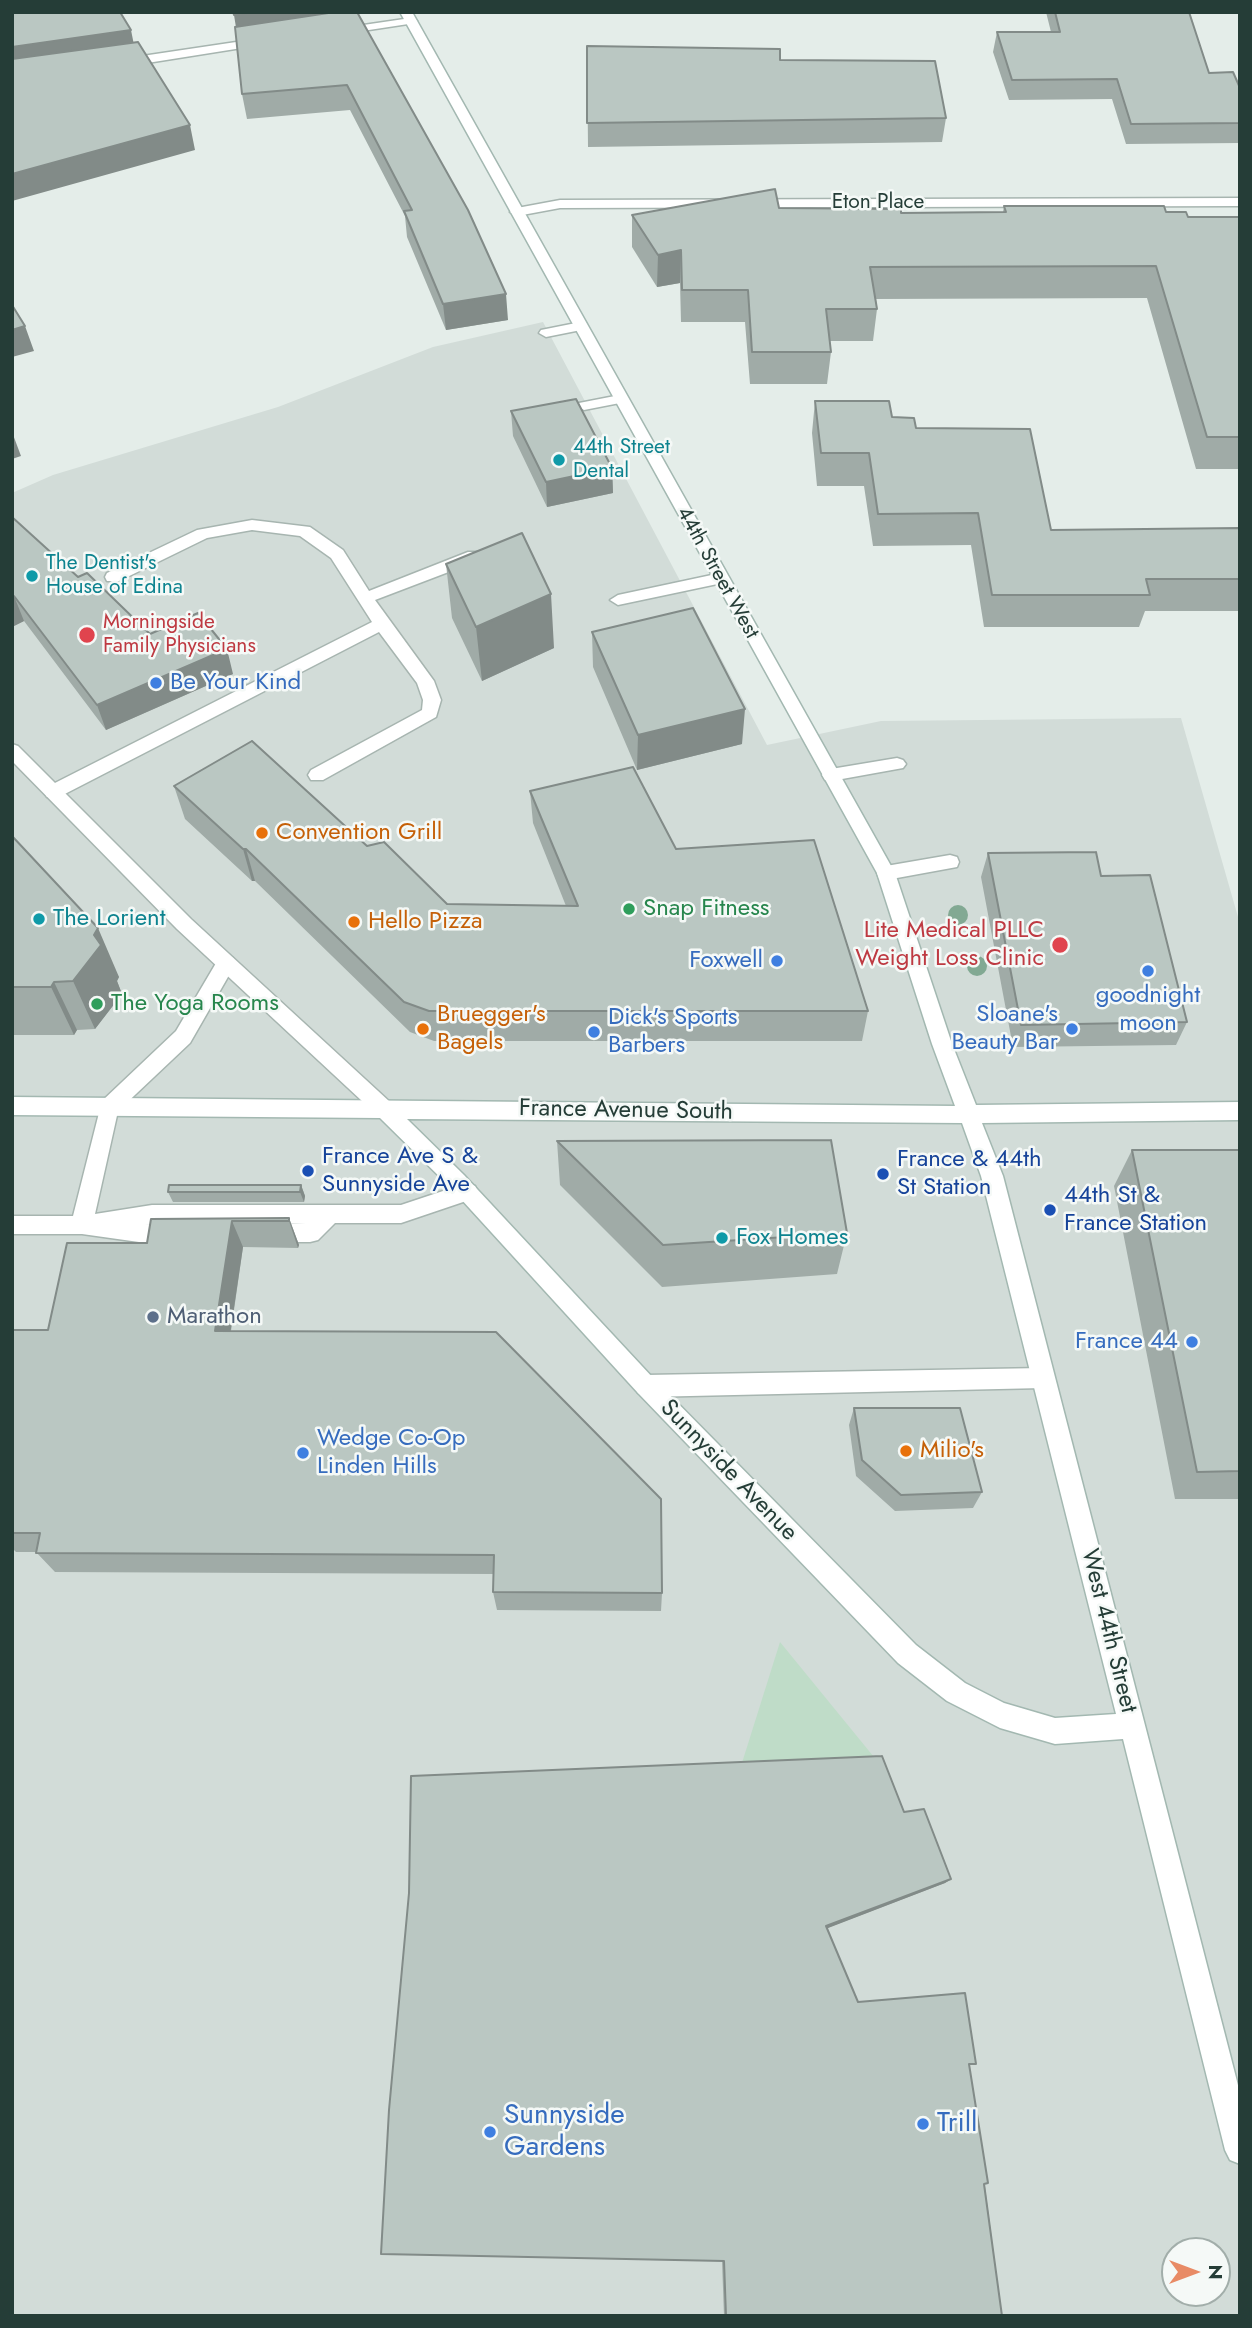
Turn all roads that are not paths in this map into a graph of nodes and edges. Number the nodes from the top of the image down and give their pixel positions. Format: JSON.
{"nodes":[{"id":1,"x":408,"y":17,"type":"edge"},
{"id":2,"x":325,"y":33,"type":"edge"},
{"id":3,"x":270,"y":41,"type":"edge"},
{"id":4,"x":107,"y":65,"type":"edge"},
{"id":5,"x":1240,"y":202,"type":"edge"},
{"id":6,"x":517,"y":212,"type":"junction"},
{"id":7,"x":580,"y":326,"type":"junction"},
{"id":8,"x":546,"y":333,"type":"dead end"},
{"id":9,"x":620,"y":399,"type":"junction"},
{"id":10,"x":584,"y":406,"type":"dead end"},
{"id":11,"x":492,"y":549,"type":"edge"},
{"id":12,"x":113,"y":577,"type":"dead end"},
{"id":13,"x":721,"y":578,"type":"junction"},
{"id":14,"x":365,"y":598,"type":"junction"},
{"id":15,"x":618,"y":600,"type":"dead end"},
{"id":16,"x":382,"y":624,"type":"junction"},
{"id":17,"x":12,"y":750,"type":"edge"},
{"id":18,"x":897,"y":764,"type":"dead end"},
{"id":19,"x":317,"y":775,"type":"dead end"},
{"id":20,"x":831,"y":775,"type":"junction"},
{"id":21,"x":53,"y":793,"type":"junction"},
{"id":22,"x":950,"y":862,"type":"dead end"},
{"id":23,"x":886,"y":873,"type":"junction"},
{"id":24,"x":226,"y":964,"type":"junction"},
{"id":25,"x":12,"y":1106,"type":"edge"},
{"id":26,"x":109,"y":1107,"type":"junction"},
{"id":27,"x":383,"y":1108,"type":"junction"},
{"id":28,"x":1240,"y":1111,"type":"edge"},
{"id":29,"x":969,"y":1115,"type":"junction"},
{"id":30,"x":467,"y":1192,"type":"junction"},
{"id":31,"x":12,"y":1225,"type":"edge"},
{"id":32,"x":82,"y":1225,"type":"junction"},
{"id":33,"x":1043,"y":1378,"type":"junction"},
{"id":34,"x":646,"y":1386,"type":"junction"},
{"id":35,"x":1132,"y":1726,"type":"junction"},
{"id":36,"x":1240,"y":2150,"type":"edge"}],
"edges":[{"from":1,"to":2,"type":"street"},
{"from":1,"to":6,"type":"street","name":"44th Street West"},
{"from":3,"to":4,"type":"street"},
{"from":5,"to":6,"type":"street","name":"Eton Place"},
{"from":6,"to":7,"type":"street","name":"44th Street West"},
{"from":7,"to":8,"type":"street"},
{"from":7,"to":9,"type":"street","name":"44th Street West"},
{"from":9,"to":10,"type":"street"},
{"from":9,"to":13,"type":"street","name":"44th Street West"},
{"from":11,"to":14,"type":"street"},
{"from":12,"to":14,"type":"street"},
{"from":13,"to":15,"type":"street"},
{"from":13,"to":20,"type":"street","name":"44th Street West"},
{"from":14,"to":16,"type":"street"},
{"from":16,"to":19,"type":"street"},
{"from":16,"to":21,"type":"street"},
{"from":17,"to":21,"type":"street","name":"Sunnyside Avenue"},
{"from":18,"to":20,"type":"street"},
{"from":20,"to":23,"type":"street","name":"44th Street West"},
{"from":21,"to":24,"type":"street","name":"Sunnyside Avenue"},
{"from":22,"to":23,"type":"street"},
{"from":23,"to":29,"type":"street","name":"44th Street West"},
{"from":24,"to":26,"type":"street"},
{"from":24,"to":27,"type":"street","name":"Sunnyside Avenue"},
{"from":25,"to":26,"type":"street","name":"France Avenue South"},
{"from":26,"to":27,"type":"street","name":"France Avenue South"},
{"from":26,"to":32,"type":"street"},
{"from":27,"to":29,"type":"street","name":"France Avenue South"},
{"from":27,"to":30,"type":"street","name":"Sunnyside Avenue"},
{"from":28,"to":29,"type":"street","name":"France Avenue South"},
{"from":29,"to":33,"type":"street","name":"West 44th Street"},
{"from":30,"to":32,"type":"street"},
{"from":30,"to":34,"type":"street","name":"Sunnyside Avenue"},
{"from":31,"to":32,"type":"street"},
{"from":33,"to":34,"type":"street"},
{"from":33,"to":35,"type":"street","name":"West 44th Street"},
{"from":34,"to":35,"type":"street","name":"Sunnyside Avenue"},
{"from":35,"to":36,"type":"street","name":"West 44th Street"}]}
